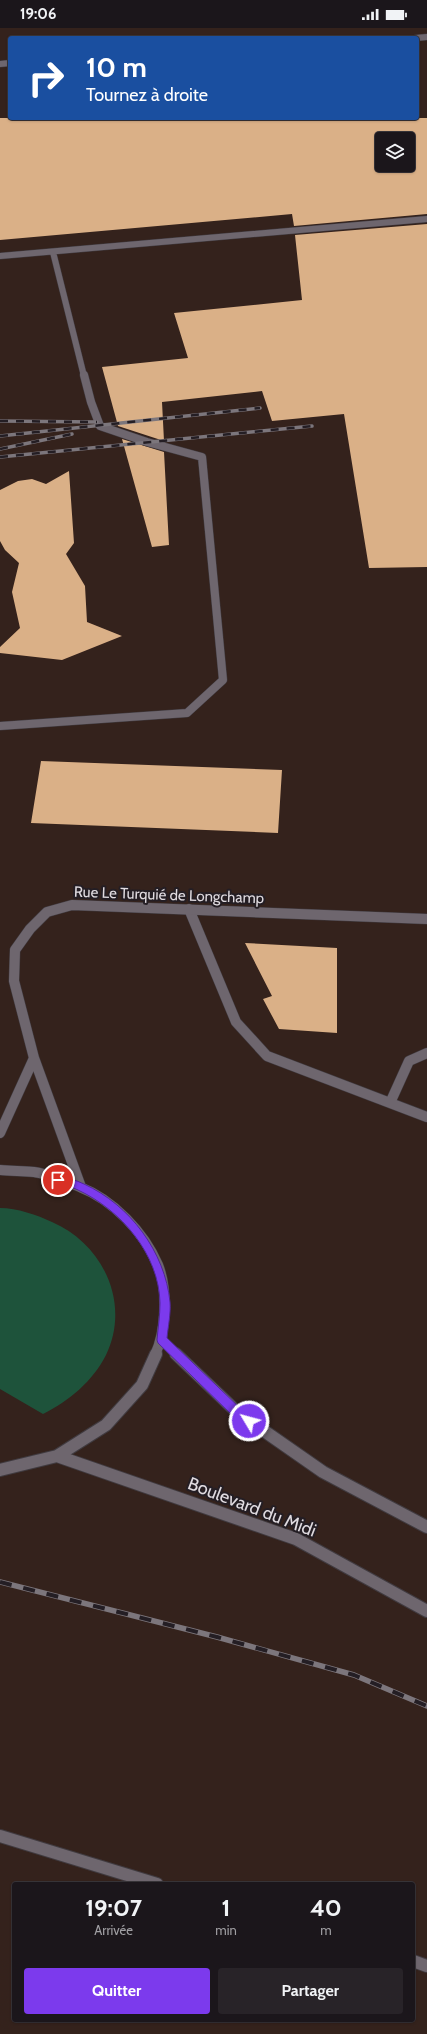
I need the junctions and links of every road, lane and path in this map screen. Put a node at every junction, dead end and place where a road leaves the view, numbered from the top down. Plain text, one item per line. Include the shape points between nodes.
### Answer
1 (427, 219) edge
2 (53, 252) junction
3 (0, 256) edge
4 (0, 726) edge
5 (189, 909) junction
6 (427, 919) edge
7 (427, 1053) edge
8 (34, 1058) junction
9 (390, 1103) junction
10 (427, 1117) edge
11 (0, 1133) edge
12 (0, 1170) edge
13 (81, 1187) junction
14 (162, 1340) junction
15 (57, 1456) junction
16 (0, 1470) edge
17 (427, 1527) edge
18 (427, 1611) edge
19 (0, 1836) edge
20 (150, 1882) edge
21 (415, 1962) edge
22 (427, 1966) edge

1 - 2 main road
2 - 3 main road
2 - 4 main road via 91,402 100,426 202,458 223,680 187,713
5 - 6 main road, Rue Le Turquié de Longchamp
5 - 8 main road, Rue Le Turquié de Longchamp via 72,905 47,912 30,928 15,950 14,981
5 - 9 main road via 236,1022 267,1056
7 - 9 main road via 409,1061
8 - 11 main road
8 - 13 main road, Rue Le Turquié de Longchamp
9 - 10 main road
12 - 13 main road via 35,1172
13 - 14 main road via 114,1207 140,1235 158,1266 165,1302
14 - 15 main road via 142,1385 106,1426
14 - 17 main road via 237,1412 323,1472
15 - 16 main road
15 - 18 main road, Boulevard du Midi via 296,1539
19 - 20 main road
21 - 22 main road

